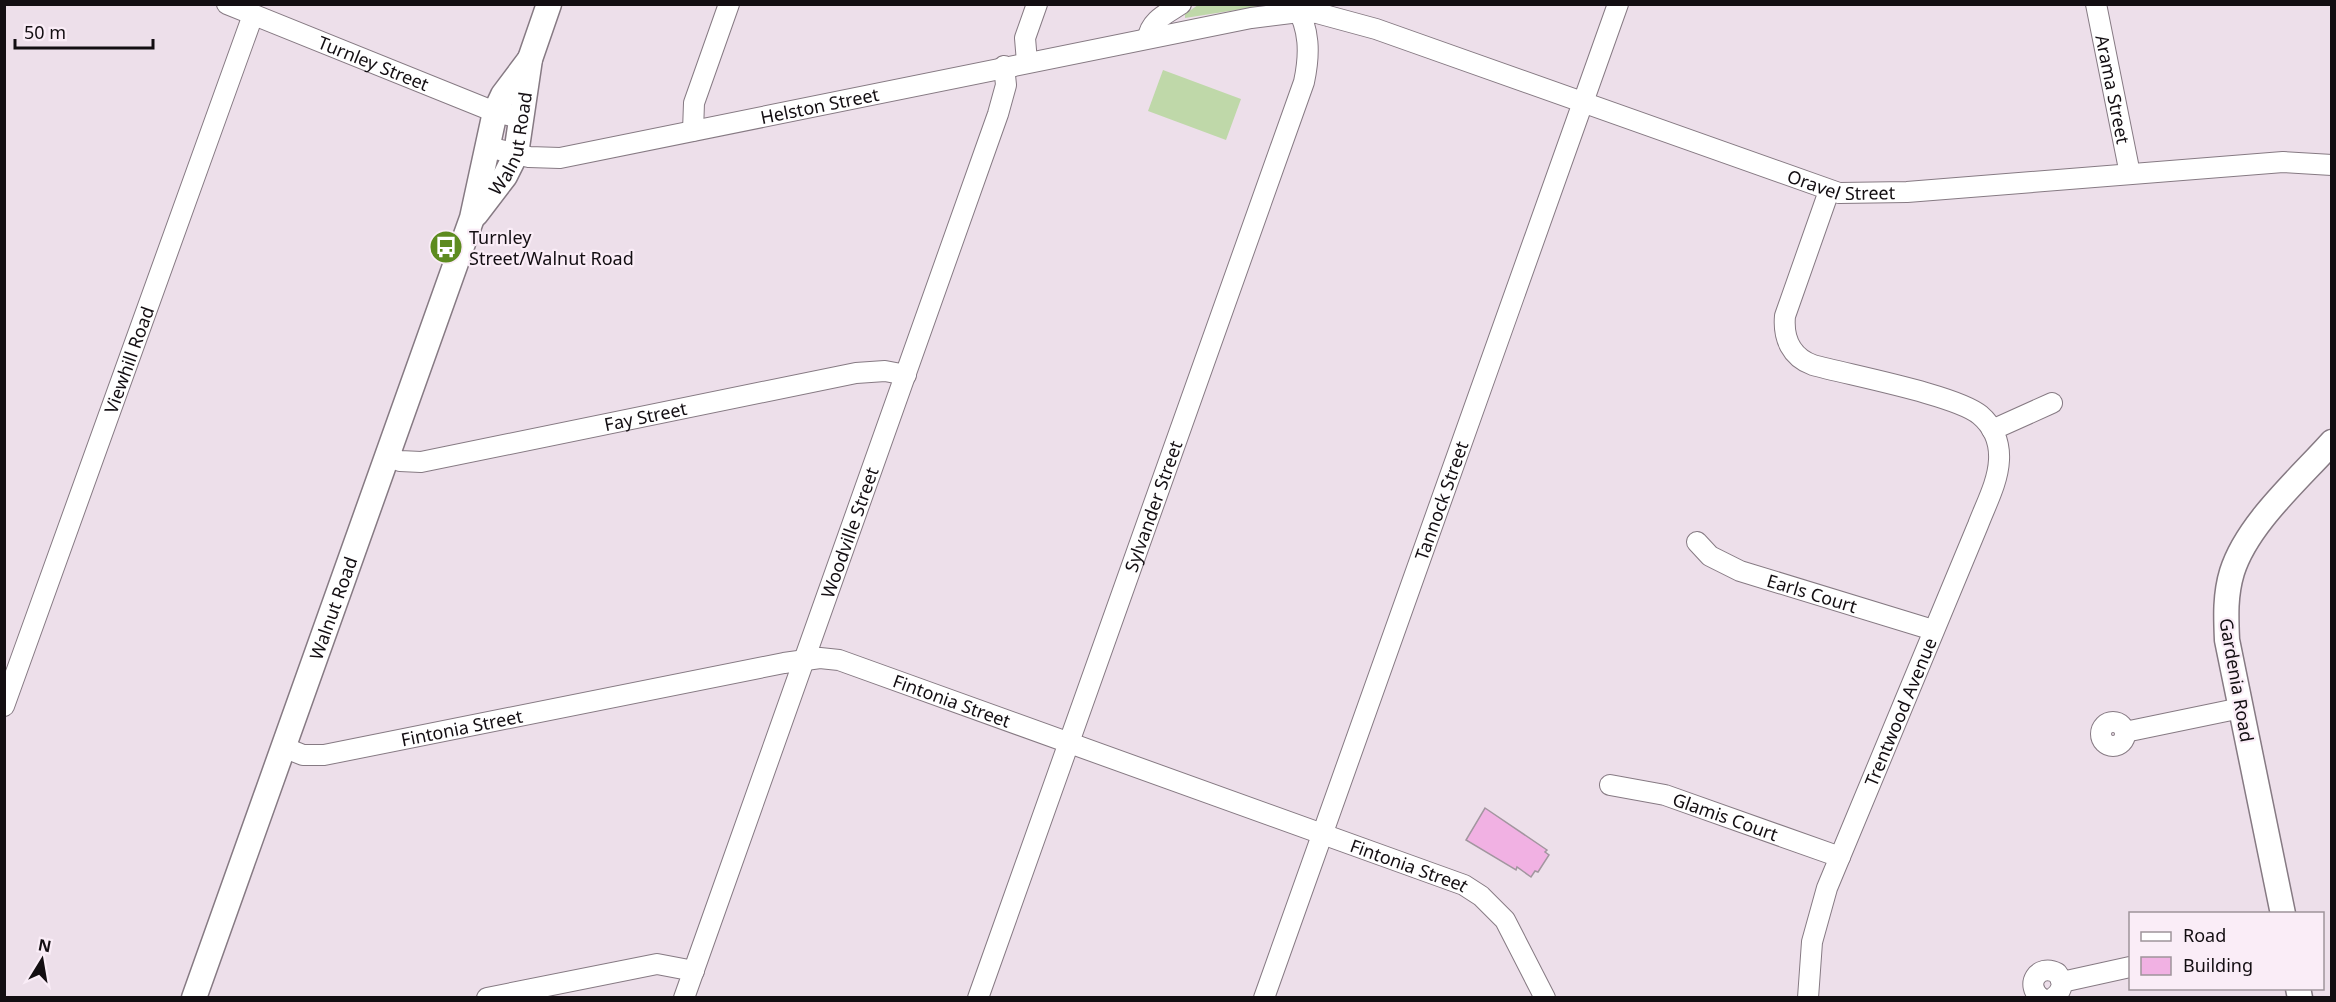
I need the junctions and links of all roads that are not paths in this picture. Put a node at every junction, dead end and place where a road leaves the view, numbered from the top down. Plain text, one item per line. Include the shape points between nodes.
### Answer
1 (228, 4) edge
2 (549, 4) edge
3 (729, 4) edge
4 (1037, 4) edge
5 (1181, 4) edge
6 (1618, 4) edge
7 (2096, 4) edge
8 (1297, 8) edge
9 (254, 15) junction
10 (1376, 29) joint
11 (1148, 38) junction
12 (530, 59) junction
13 (1027, 62) junction
14 (1004, 66) junction
15 (1583, 104) junction
16 (495, 112) junction
17 (521, 118) junction
18 (693, 131) junction
19 (488, 147) junction
20 (516, 154) junction
21 (2331, 165) edge
22 (2130, 174) junction
23 (1829, 190) junction
24 (472, 218) junction
25 (906, 375) junction
26 (2052, 403) dead end
27 (1992, 430) junction
28 (2331, 442) edge
29 (387, 456) junction
30 (1697, 542) dead end
31 (1933, 630) junction
32 (804, 660) junction
33 (4, 706) edge
34 (2241, 708) junction
35 (2126, 732) dead end
36 (1069, 742) junction
37 (283, 747) junction
38 (1610, 785) dead end
39 (1323, 833) junction
40 (1840, 857) junction
41 (2283, 912) edge
42 (2129, 967) edge
43 (694, 971) junction
44 (2057, 990) edge
45 (194, 998) edge
46 (487, 998) edge
47 (684, 998) edge
48 (978, 998) edge
49 (1264, 998) edge
50 (1545, 998) edge
51 (1808, 998) edge
52 (2041, 998) edge

1 - 9 street, Turnley Street
2 - 12 street, Walnut Road
3 - 18 street via 694,103
4 - 13 street via 1025,38
5 - 11 street via 1155,21
6 - 15 street, Tannock Street
7 - 22 street, Arama Street
8 - 10 street, Helston Street
8 - 11 street, Helston Street
8 - 36 street, Sylvander Street via 1308,39 1304,82
9 - 16 street, Turnley Street
9 - 33 street, Viewhill Road
10 - 15 street, Oravel Street
11 - 13 street, Helston Street
12 - 16 street, Walnut Road
12 - 17 street, Walnut Road
13 - 14 street, Helston Street
14 - 18 street, Helston Street
14 - 25 street, Woodville Street via 1006,85 998,114
15 - 23 street, Oravel Street
15 - 39 street, Tannock Street
16 - 17 street, Turnley Street
16 - 19 street, Walnut Road
17 - 20 street, Walnut Road
18 - 20 street, Helston Street via 560,158
19 - 20 street, Helston Street
19 - 24 street, Walnut Road
20 - 24 street, Walnut Road via 505,176
21 - 22 street, Oravel Street via 2283,162
22 - 23 street, Oravel Street via 1866,195
23 - 27 street via 1785,316 1786,336 1795,354 1813,365 1963,405 1980,415
24 - 29 street, Walnut Road
25 - 29 street, Fay Street via 885,371 856,373 422,462
25 - 32 street, Woodville Street
26 - 27 street
27 - 31 street, Trentwood Avenue via 1999,450 1998,472
28 - 34 street, Gardenia Road via 2250,536 2232,572 2225,607
29 - 37 street, Walnut Road
30 - 31 street, Earls Court via 1710,556 1740,571
31 - 40 street, Trentwood Avenue
32 - 36 street, Fintonia Street via 839,660
32 - 37 street, Fintonia Street via 324,755 312,756
32 - 43 street, Woodville Street
34 - 35 street
34 - 41 street, Gardenia Road
36 - 39 street, Fintonia Street
36 - 48 street, Sylvander Street
37 - 45 street, Walnut Road
38 - 40 street, Glamis Court via 1665,795
39 - 49 street, Tannock Street
39 - 50 street, Fintonia Street via 1450,878 1481,896 1514,933
40 - 51 street, Trentwood Avenue via 1816,924
42 - 44 street
43 - 46 street via 657,964
43 - 47 street, Woodville Street
44 - 52 street via 2052,970 2038,973 2033,986

